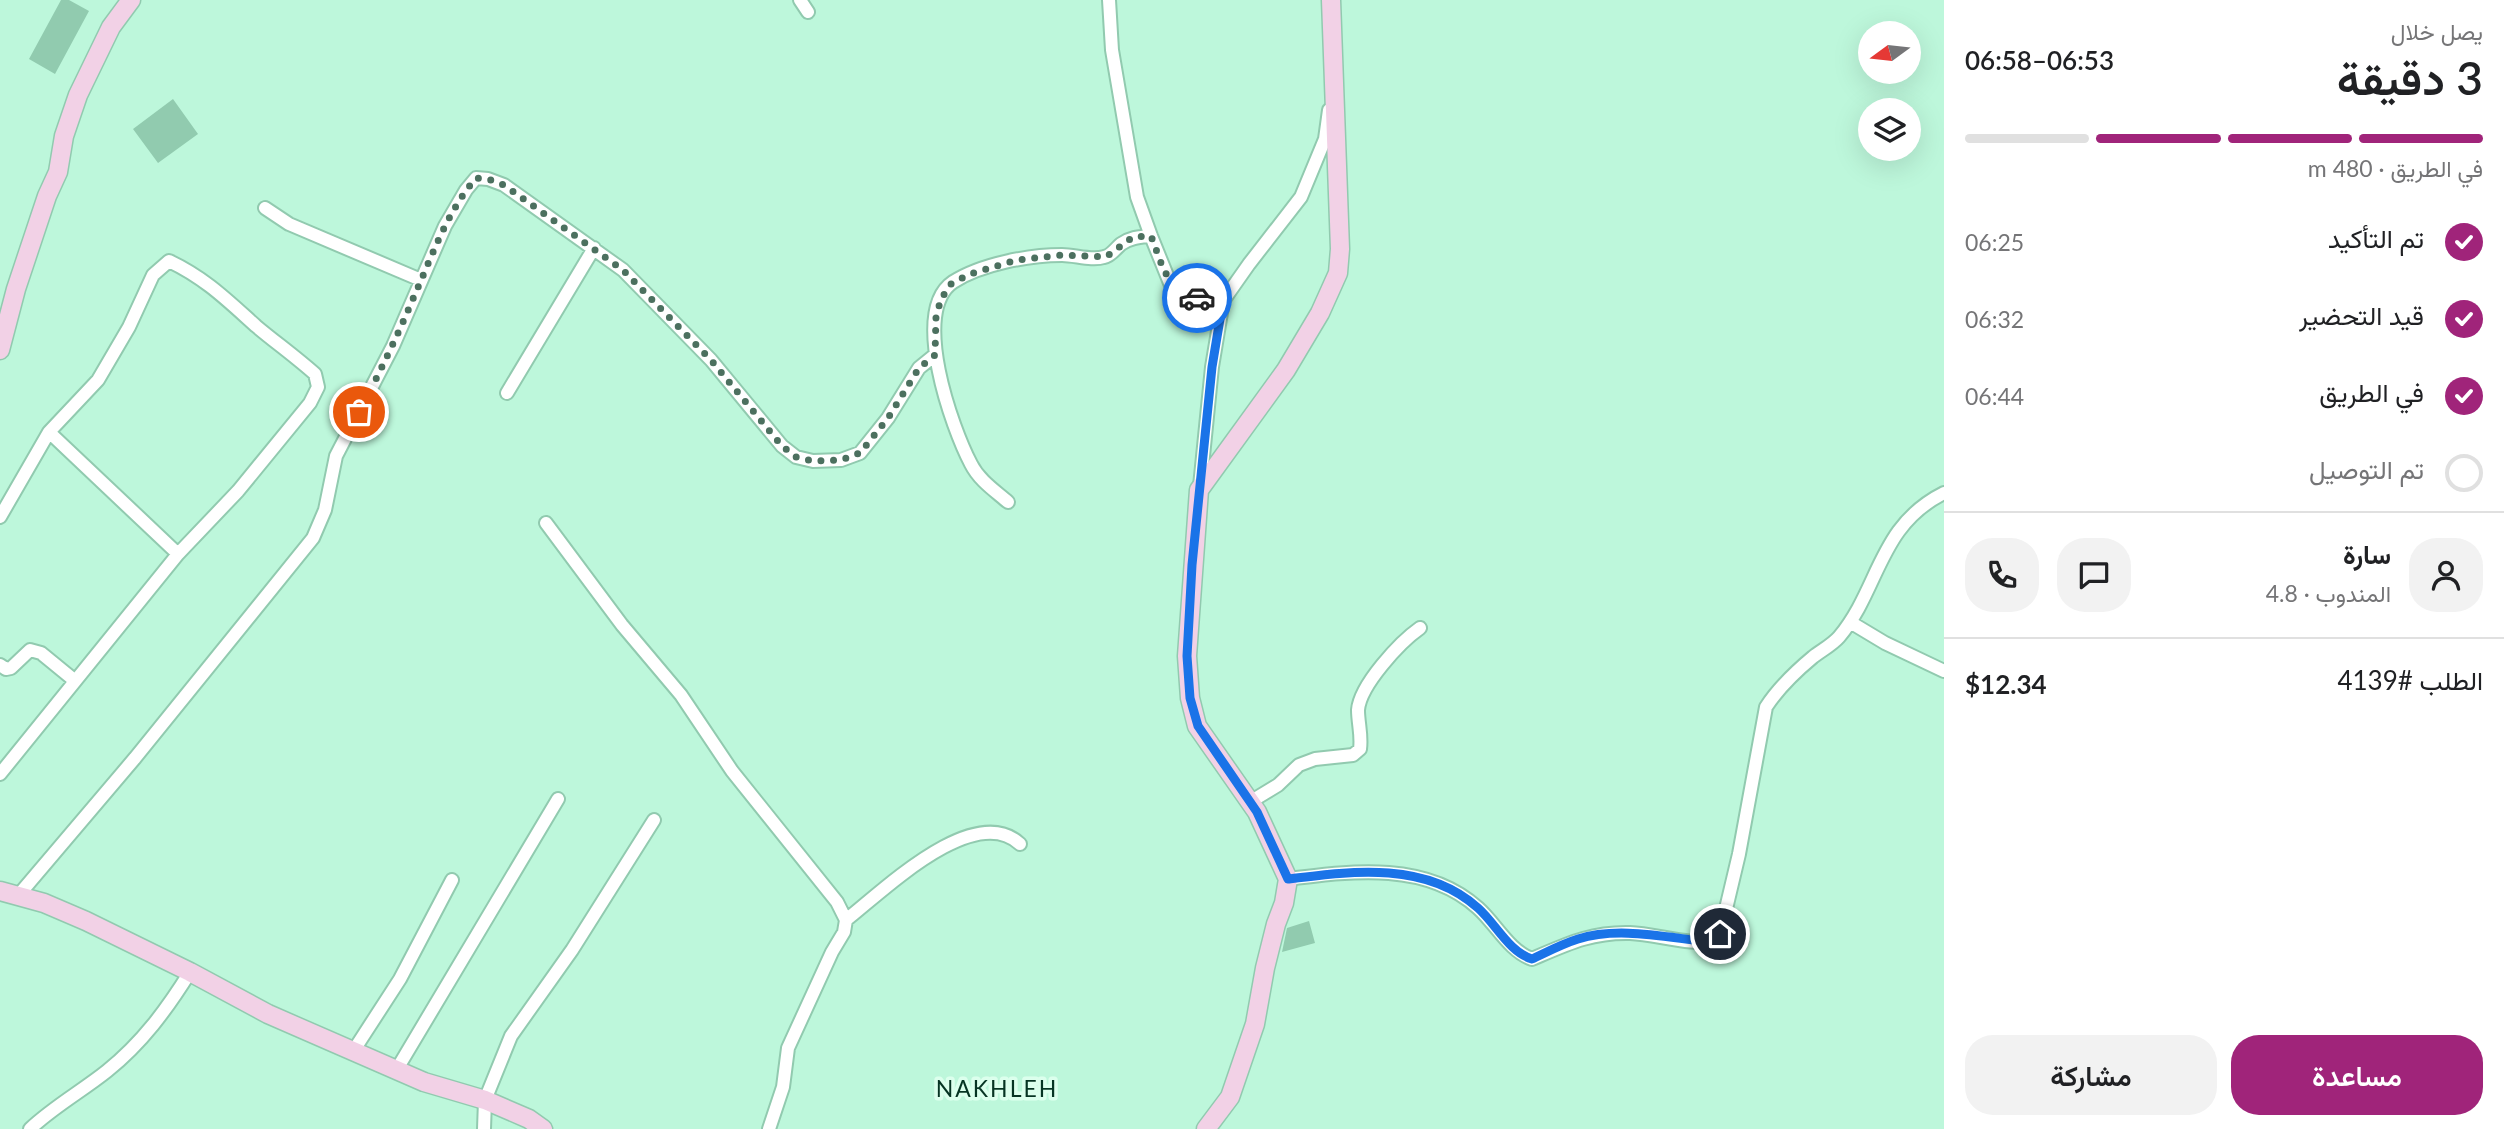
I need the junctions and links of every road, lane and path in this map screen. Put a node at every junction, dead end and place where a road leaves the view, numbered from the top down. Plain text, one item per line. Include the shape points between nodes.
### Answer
1 (131, 0) edge
2 (800, 0) edge
3 (1109, 0) edge
4 (1331, 0) edge
5 (808, 12) dead end
6 (1333, 84) junction
7 (265, 208) dead end
8 (1151, 236) junction
9 (594, 248) junction
10 (421, 280) junction
11 (1223, 301) junction
12 (0, 351) edge
13 (935, 355) junction
14 (507, 393) dead end
15 (48, 432) junction
16 (1199, 490) junction
17 (1944, 493) edge
18 (1008, 502) dead end
19 (0, 517) edge
20 (546, 523) dead end
21 (178, 554) junction
22 (1850, 622) junction
23 (1420, 628) dead end
24 (0, 665) edge
25 (1944, 671) edge
26 (74, 680) junction
27 (0, 774) edge
28 (558, 799) dead end
29 (1250, 802) junction
30 (654, 820) dead end
31 (1020, 844) dead end
32 (1288, 879) junction
33 (452, 880) dead end
34 (8, 894) edge
35 (846, 920) junction
36 (190, 972) junction
37 (354, 1050) junction
38 (397, 1069) junction
39 (485, 1100) junction
40 (30, 1129) edge
41 (484, 1129) edge
42 (543, 1129) edge
43 (769, 1129) edge
44 (1206, 1129) edge

1 - 12 street via 111,27 78,95
2 - 5 street
3 - 8 street via 1112,50 1137,197
4 - 6 street
6 - 11 street via 1325,139 1301,197
6 - 16 street via 1338,273 1286,370
7 - 10 street via 289,224
8 - 11 street via 1170,283 1183,294
8 - 13 street via 1133,237 1106,257 1017,260 951,284 936,317
9 - 10 street via 504,185 476,178 461,196
9 - 13 street via 623,270 711,360 796,457 841,460 860,453 919,368
9 - 14 street
10 - 34 street via 336,456 325,510 313,538 135,758
11 - 16 street
13 - 18 street via 939,379 971,465
15 - 19 street
15 - 21 street
15 - 21 street via 98,380 153,275 169,261 218,290 316,374 318,387 310,403 238,491
16 - 29 street via 1187,656 1190,698 1198,726
17 - 22 street via 1912,515 1890,541
20 - 35 street via 681,695 732,771 837,902
21 - 26 street
22 - 25 street
22 - 32 street via 1836,640 1778,688 1766,707 1739,854 1716,941 1630,933 1596,935 1532,959 1523,956 1475,905 1437,883 1412,875 1354,871
23 - 29 street via 1403,640 1365,688 1358,710 1360,749 1353,755 1299,765
24 - 26 street via 11,668 30,650 41,653
26 - 27 street
28 - 38 street
29 - 32 street
30 - 39 street via 572,950 510,1036
31 - 35 street via 1012,836 995,832 963,836 930,855
32 - 44 street via 1255,1024 1230,1097
33 - 37 street via 400,979
34 - 36 street via 86,921
35 - 43 street via 788,1048 783,1087
36 - 37 street via 268,1014
36 - 40 street via 131,1050
37 - 38 street
38 - 39 street
39 - 41 street
39 - 42 street

